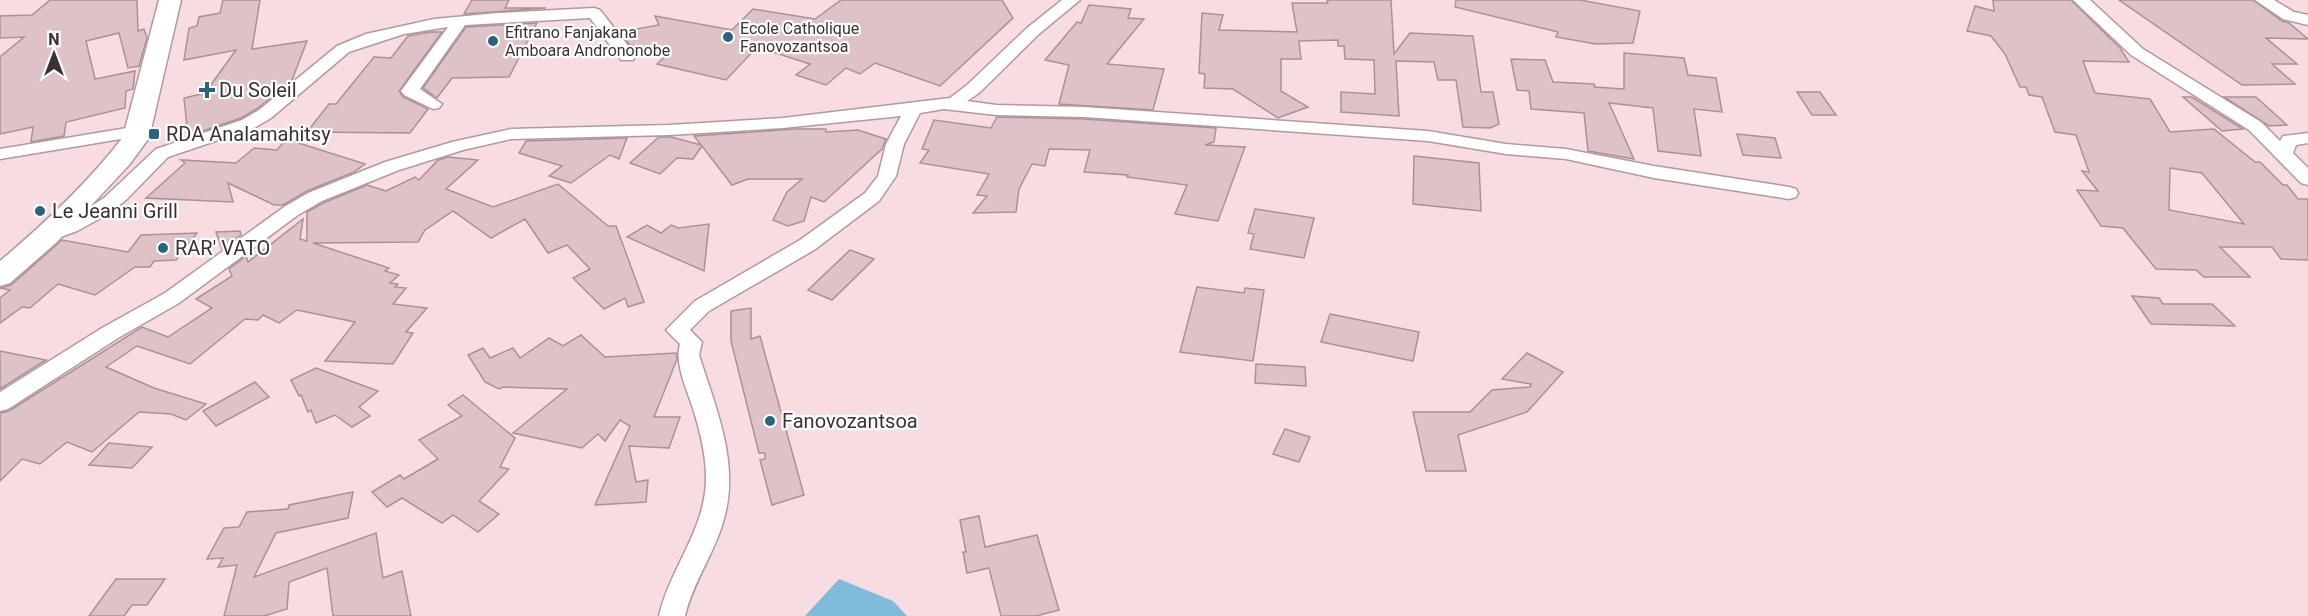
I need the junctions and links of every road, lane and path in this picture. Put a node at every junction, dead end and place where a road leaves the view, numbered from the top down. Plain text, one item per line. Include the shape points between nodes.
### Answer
1 (170, 0) edge
2 (1072, 0) edge
3 (2081, 0) edge
4 (2263, 0) edge
5 (596, 7) edge
6 (2308, 20) edge
7 (460, 21) junction
8 (627, 56) dead end
9 (433, 104) dead end
10 (945, 104) junction
11 (913, 110) junction
12 (139, 131) junction
13 (2308, 138) edge
14 (0, 154) edge
15 (2283, 154) junction
16 (2308, 179) edge
17 (1789, 193) dead end
18 (47, 236) junction
19 (0, 276) edge
20 (0, 404) edge
21 (672, 616) edge

1 - 12 main road
2 - 10 street via 1033,31 973,89
3 - 15 street via 2137,52 2255,126
4 - 6 street via 2289,16
5 - 7 street
5 - 8 street
7 - 9 street via 410,91
7 - 18 street via 385,35 343,50 265,114 231,132 162,153 101,212
10 - 11 street
10 - 17 street via 1428,136 1566,154
11 - 20 street via 669,130 511,134 421,156 341,186 291,211 172,298
11 - 21 street via 895,144 887,176 872,197 807,245 702,306 678,330 691,342 688,355 717,448 718,478 711,522 687,571
12 - 14 street
12 - 18 main road via 120,159
13 - 15 street via 2289,140
15 - 16 street
18 - 19 main road

